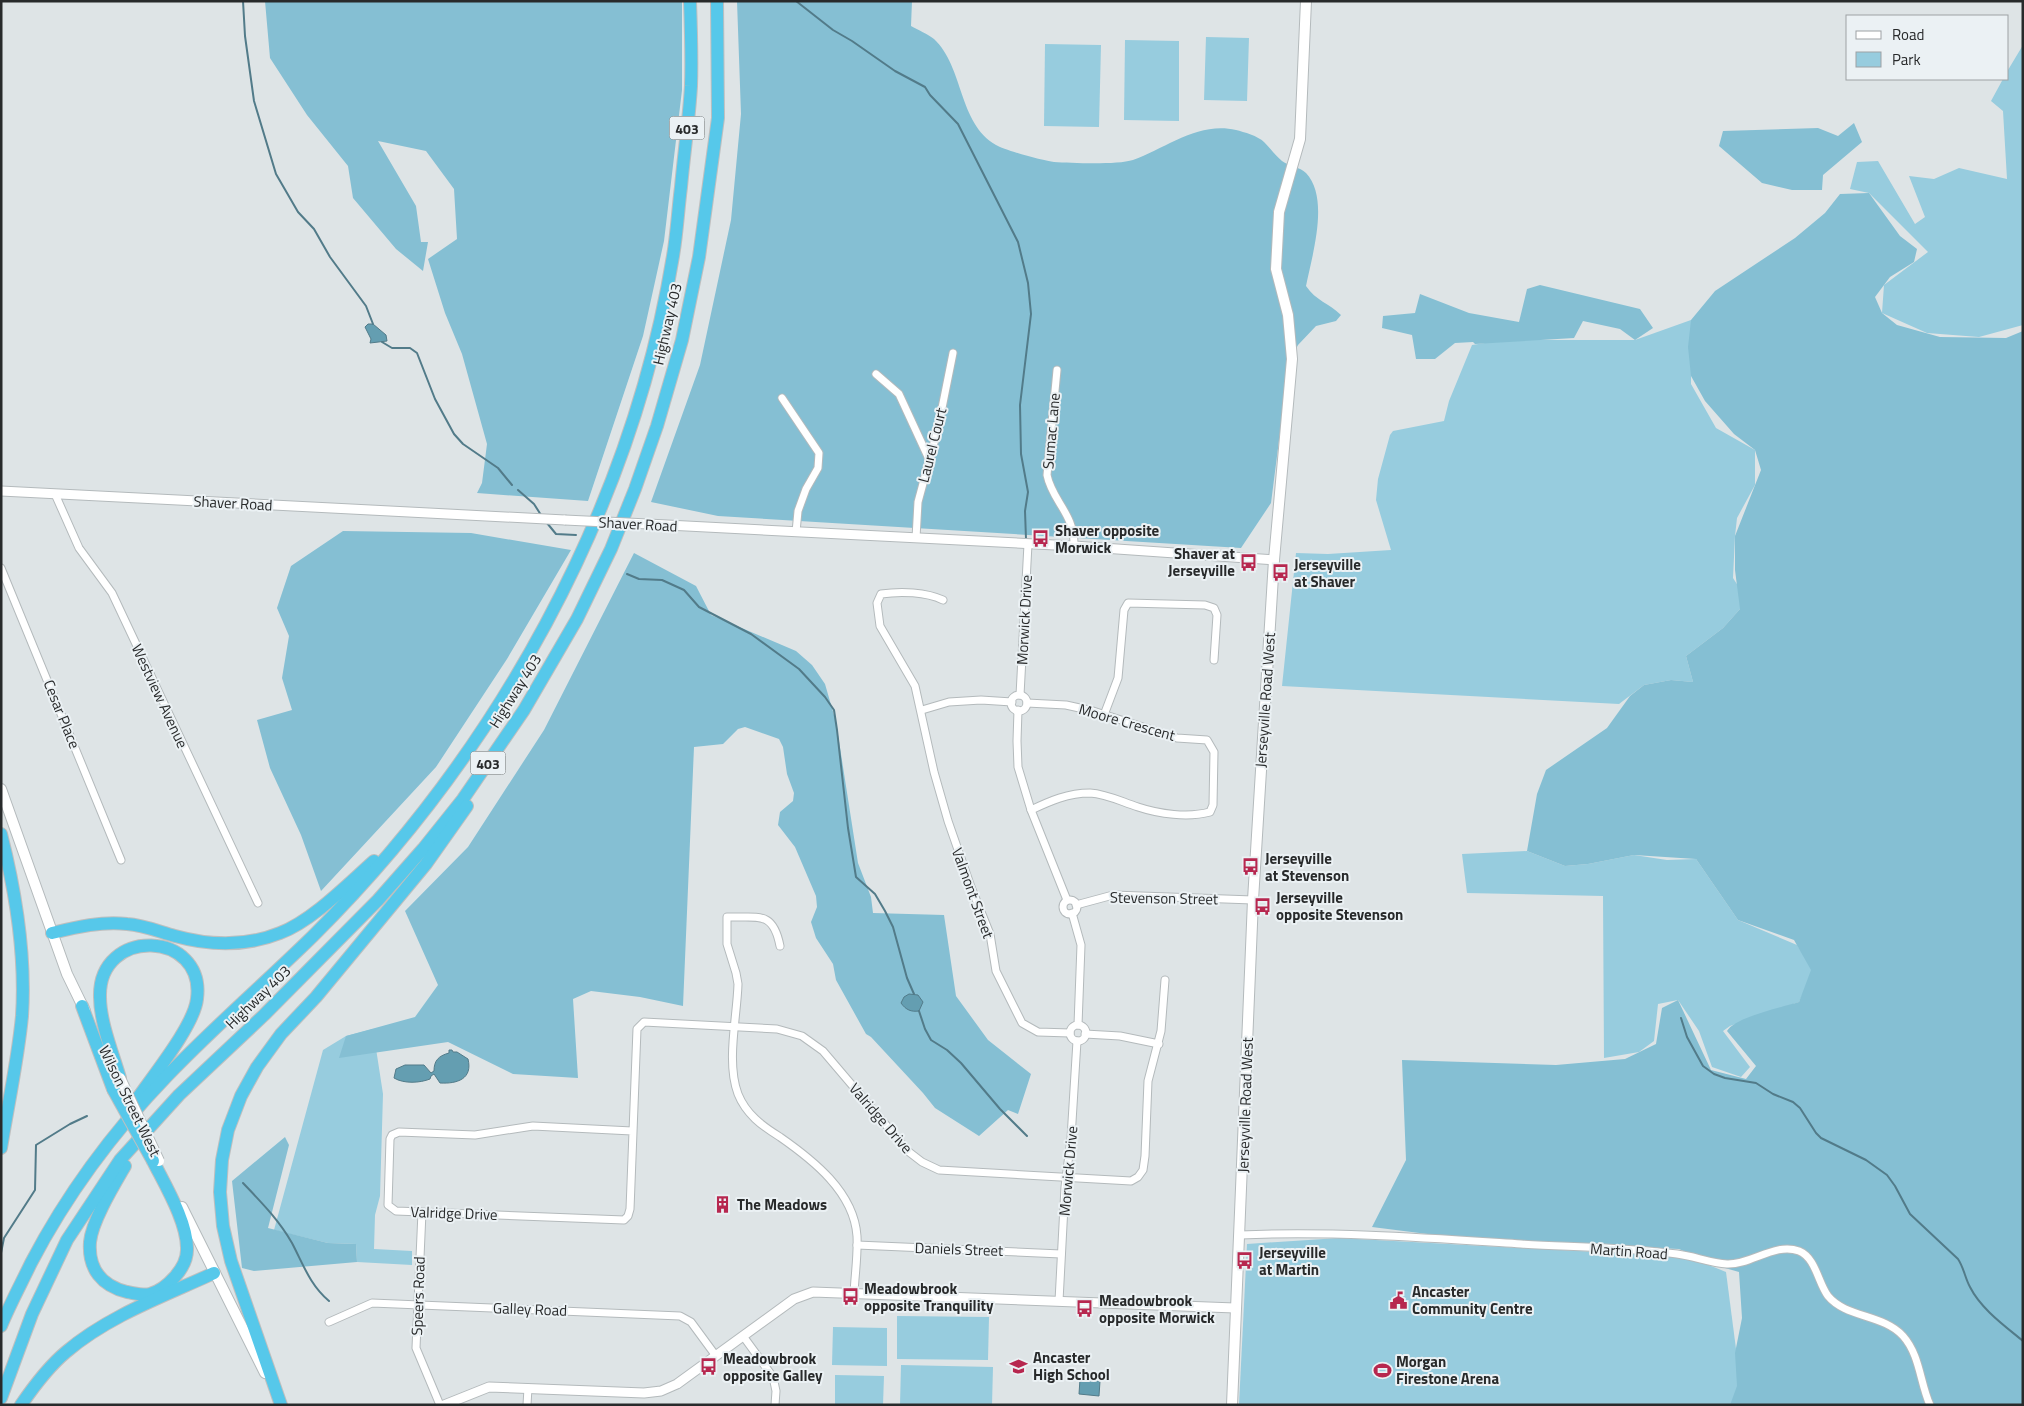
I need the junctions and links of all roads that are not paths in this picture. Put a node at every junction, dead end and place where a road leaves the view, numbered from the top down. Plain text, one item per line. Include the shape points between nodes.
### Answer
1 (690, 1) edge
2 (717, 1) edge
3 (1306, 1) edge
4 (953, 353) dead end
5 (1057, 370) dead end
6 (876, 374) dead end
7 (782, 398) dead end
8 (929, 459) junction
9 (1, 491) edge
10 (55, 494) junction
11 (796, 532) junction
12 (916, 538) junction
13 (1028, 544) junction
14 (1074, 546) junction
15 (1274, 560) junction
16 (1, 568) edge
17 (943, 600) dead end
18 (1214, 660) dead end
19 (1020, 695) junction
20 (1012, 702) junction
21 (1027, 703) junction
22 (496, 710) junction
23 (524, 710) junction
24 (922, 710) junction
25 (1018, 710) junction
26 (1104, 715) junction
27 (1, 788) edge
28 (1031, 810) junction
29 (1, 834) edge
30 (121, 860) dead end
31 (1067, 900) junction
32 (1253, 900) junction
33 (258, 903) dead end
34 (1076, 905) junction
35 (1072, 913) junction
36 (52, 933) junction
37 (780, 946) dead end
38 (1165, 980) dead end
39 (82, 1006) joint
40 (264, 1015) junction
41 (1078, 1025) junction
42 (735, 1026) junction
43 (1070, 1033) junction
44 (1085, 1034) junction
45 (1077, 1041) junction
46 (1159, 1044) junction
47 (117, 1084) junction
48 (632, 1131) junction
49 (1, 1148) edge
50 (102, 1149) junction
51 (156, 1161) junction
52 (1066, 1177) junction
53 (422, 1212) junction
54 (1240, 1235) junction
55 (857, 1245) junction
56 (1061, 1254) junction
57 (214, 1273) junction
58 (854, 1293) junction
59 (1059, 1301) junction
60 (417, 1305) junction
61 (1235, 1308) junction
62 (329, 1322) dead end
63 (1, 1326) edge
64 (743, 1336) junction
65 (716, 1356) junction
66 (528, 1388) junction
67 (1, 1398) edge
68 (22, 1405) edge
69 (281, 1405) edge
70 (442, 1405) edge
71 (527, 1405) edge
72 (775, 1405) edge
73 (1232, 1405) edge
74 (1930, 1405) edge

1 - 22 highway, Highway 403 / 403 via 691,85 674,253 639,402 586,544 552,612
2 - 23 highway, Highway 403 / 403 via 718,118 699,257 682,340 657,426 611,549
3 - 15 main road, Jerseyville Road West via 1300,139 1280,212 1276,269 1288,315 1292,359
4 - 8 street, Laurel Court
5 - 14 street, Sumac Lane via 1047,475 1050,487 1069,518
6 - 8 street via 899,394
7 - 11 street via 819,453 818,468 802,499
8 - 12 street, Laurel Court via 918,502
9 - 10 street, Shaver Road
10 - 11 street, Shaver Road, bridge
10 - 33 street, Westview Avenue via 80,548 112,593
11 - 12 street, Shaver Road
12 - 13 street, Shaver Road
13 - 14 street, Shaver Road
13 - 19 street, Morwick Drive
14 - 15 street, Shaver Road
15 - 32 main road, Jerseyville Road West
16 - 30 street, Cesar Place
17 - 24 street, Valmont Street via 933,595 892,592 881,594 877,603 880,626 916,686
18 - 26 street via 1217,615 1214,608 1128,603 1124,610 1118,678
19 - 20 street
19 - 21 street via 1026,698
20 - 24 street via 949,702
20 - 25 street
21 - 25 street via 1024,709
21 - 26 street, Moore Crescent via 1066,705
22 - 36 highway via 377,858 336,895 281,933 220,945 129,924 104,922
22 - 50 highway, Highway 403 / 403 via 448,781 386,858 313,936 166,1076
23 - 40 highway, Highway 403 / 403 via 463,799 423,849 378,900
23 - 69 highway via 486,780 426,864 316,997 281,1034 257,1067 228,1130 220,1192 223,1226 231,1261
24 - 43 street, Valmont Street via 934,772 971,887 990,934 996,971 1022,1023 1038,1032
25 - 28 street via 1018,767
26 - 28 street, Moore Crescent via 1177,738 1207,740 1214,752 1213,805 1210,812 1201,815 1161,813 1089,793 1061,796
27 - 36 main road
28 - 31 street
29 - 49 highway via 17,908 23,964 22,1016
31 - 34 street
31 - 35 street via 1063,909
32 - 34 street, Stevenson Street via 1113,895
32 - 54 main road, Jerseyville Road West
34 - 35 street
35 - 41 street via 1081,945
36 - 39 main road
37 - 42 street via 775,926 768,920 727,917 728,944 738,984
38 - 46 street, Valridge Drive
39 - 47 highway
40 - 51 highway via 128,1163 98,1217 90,1240 90,1257 98,1275 108,1285 135,1294 149,1294 173,1279 184,1264 187,1250 179,1218
40 - 67 highway, Highway 403 / 403 via 179,1095 120,1160 66,1240 32,1314
41 - 43 street
41 - 44 street
42 - 48 street, Valridge Drive via 640,1024 637,1030
42 - 52 street, Valridge Drive via 786,1030 815,1044 905,1148 929,1166 952,1172
42 - 55 street via 734,1077 743,1104 759,1123 810,1158 842,1195 853,1213
43 - 45 street
44 - 45 street
44 - 46 street via 1120,1036
45 - 52 street, Morwick Drive
46 - 52 street, Valridge Drive via 1148,1081 1143,1170 1131,1181
47 - 50 highway via 100,997 106,970 115,958 134,946 163,946 191,965 197,998 193,1014
47 - 51 highway, bridge
48 - 53 street, Valridge Drive via 630,1210 624,1220
48 - 53 street, Valridge Drive via 533,1126 475,1135 395,1133 390,1139 388,1205 396,1211
50 - 63 highway, Highway 403 / 403 via 52,1223
51 - 57 main road, Wilson Street West
52 - 56 street, Morwick Drive
53 - 60 street, Speers Road
54 - 61 main road, Jerseyville Road West
54 - 74 street, Martin Road via 1294,1233 1472,1241 1679,1254 1730,1264 1752,1260 1776,1250 1798,1251 1812,1265 1823,1288 1834,1301 1891,1326 1903,1336 1915,1356
55 - 56 street, Daniels Street
55 - 58 street
56 - 59 street, Morwick Drive
57 - 68 highway via 101,1326 66,1353 38,1381
57 - 69 main road, Wilson Street West
58 - 59 street
58 - 64 street via 804,1294
59 - 61 street
60 - 62 street, Galley Road via 366,1304
60 - 65 street, Galley Road via 680,1316 691,1322
60 - 70 street, Speers Road via 417,1352
61 - 73 main road, Jerseyville Road West
64 - 65 street
64 - 72 street via 776,1383
65 - 66 street via 677,1384 656,1392
66 - 70 street via 483,1388
66 - 71 street

